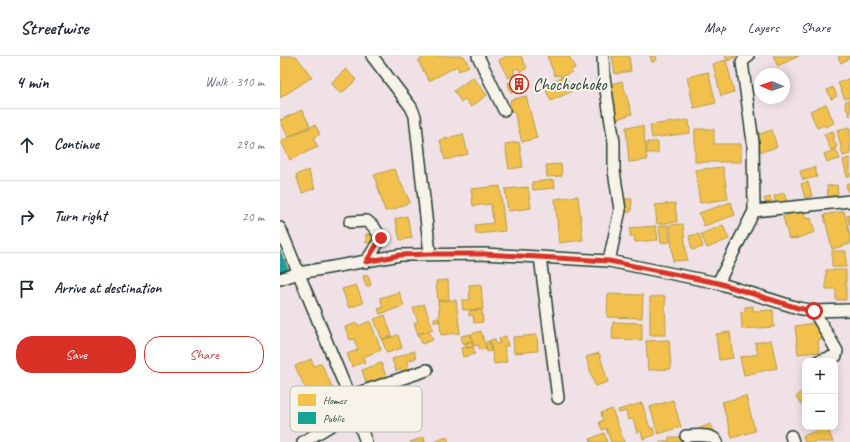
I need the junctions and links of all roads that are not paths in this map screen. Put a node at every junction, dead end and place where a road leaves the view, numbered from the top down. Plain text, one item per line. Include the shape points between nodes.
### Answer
1 (372, 56) edge
2 (478, 56) edge
3 (603, 56) edge
4 (748, 56) edge
5 (504, 110) dead end
6 (850, 201) edge
7 (754, 211) junction
8 (350, 222) dead end
9 (280, 228) edge
10 (430, 254) junction
11 (540, 257) junction
12 (609, 261) junction
13 (366, 262) junction
14 (299, 273) junction
15 (280, 279) edge
16 (718, 283) junction
17 (850, 310) edge
18 (814, 311) junction
19 (829, 358) edge
20 (426, 370) dead end
21 (345, 386) edge
22 (379, 386) edge
23 (558, 398) dead end
24 (320, 432) edge
25 (362, 432) edge
26 (686, 436) dead end
27 (303, 442) edge
28 (366, 442) edge
29 (717, 442) edge

1 - 10 street via 415,116
2 - 5 street
3 - 12 street via 620,210
4 - 7 street via 742,62 753,142
6 - 7 street
7 - 16 street
8 - 13 street via 367,221 381,238
9 - 14 street
10 - 11 street
10 - 13 street via 400,255
11 - 12 street
11 - 23 street
12 - 16 street
13 - 14 street
14 - 15 street
14 - 21 street
16 - 18 street
17 - 18 street
18 - 19 street via 837,351 836,356
20 - 22 street
24 - 27 street
25 - 28 street
26 - 29 street via 712,437

